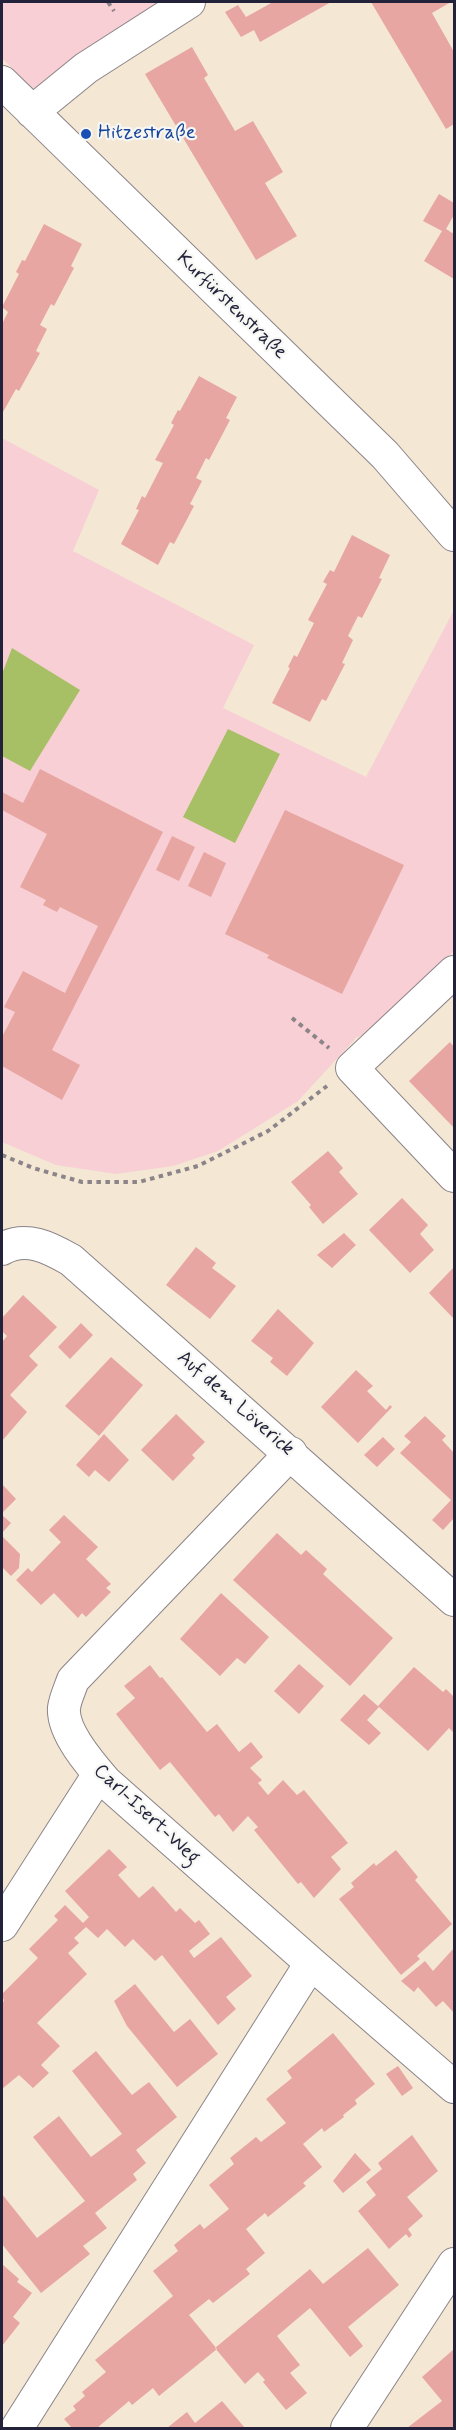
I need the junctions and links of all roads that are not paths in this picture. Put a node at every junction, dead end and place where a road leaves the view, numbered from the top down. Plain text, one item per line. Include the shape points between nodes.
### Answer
1 (189, 2) edge
2 (2, 82) edge
3 (32, 112) junction
4 (454, 535) edge
5 (454, 972) edge
6 (454, 1176) edge
7 (2, 1249) edge
8 (291, 1453) junction
9 (454, 1600) edge
10 (99, 1774) junction
11 (2, 1925) edge
12 (310, 1964) junction
13 (454, 2087) edge
14 (454, 2264) edge
15 (17, 2428) edge
16 (347, 2428) edge

1 - 3 street via 86,69
2 - 3 street, Kurfürstenstraße
3 - 4 street, Kurfürstenstraße via 386,455
5 - 6 street via 352,1068
7 - 8 street, Auf dem Löverick via 29,1243 47,1246 71,1260
8 - 9 street, Auf dem Löverick
8 - 10 street, Carl-Isert-Weg via 73,1680 64,1708 69,1730
10 - 11 street
10 - 12 street, Carl-Isert-Weg
12 - 13 street, Carl-Isert-Weg
12 - 15 street
14 - 16 street

